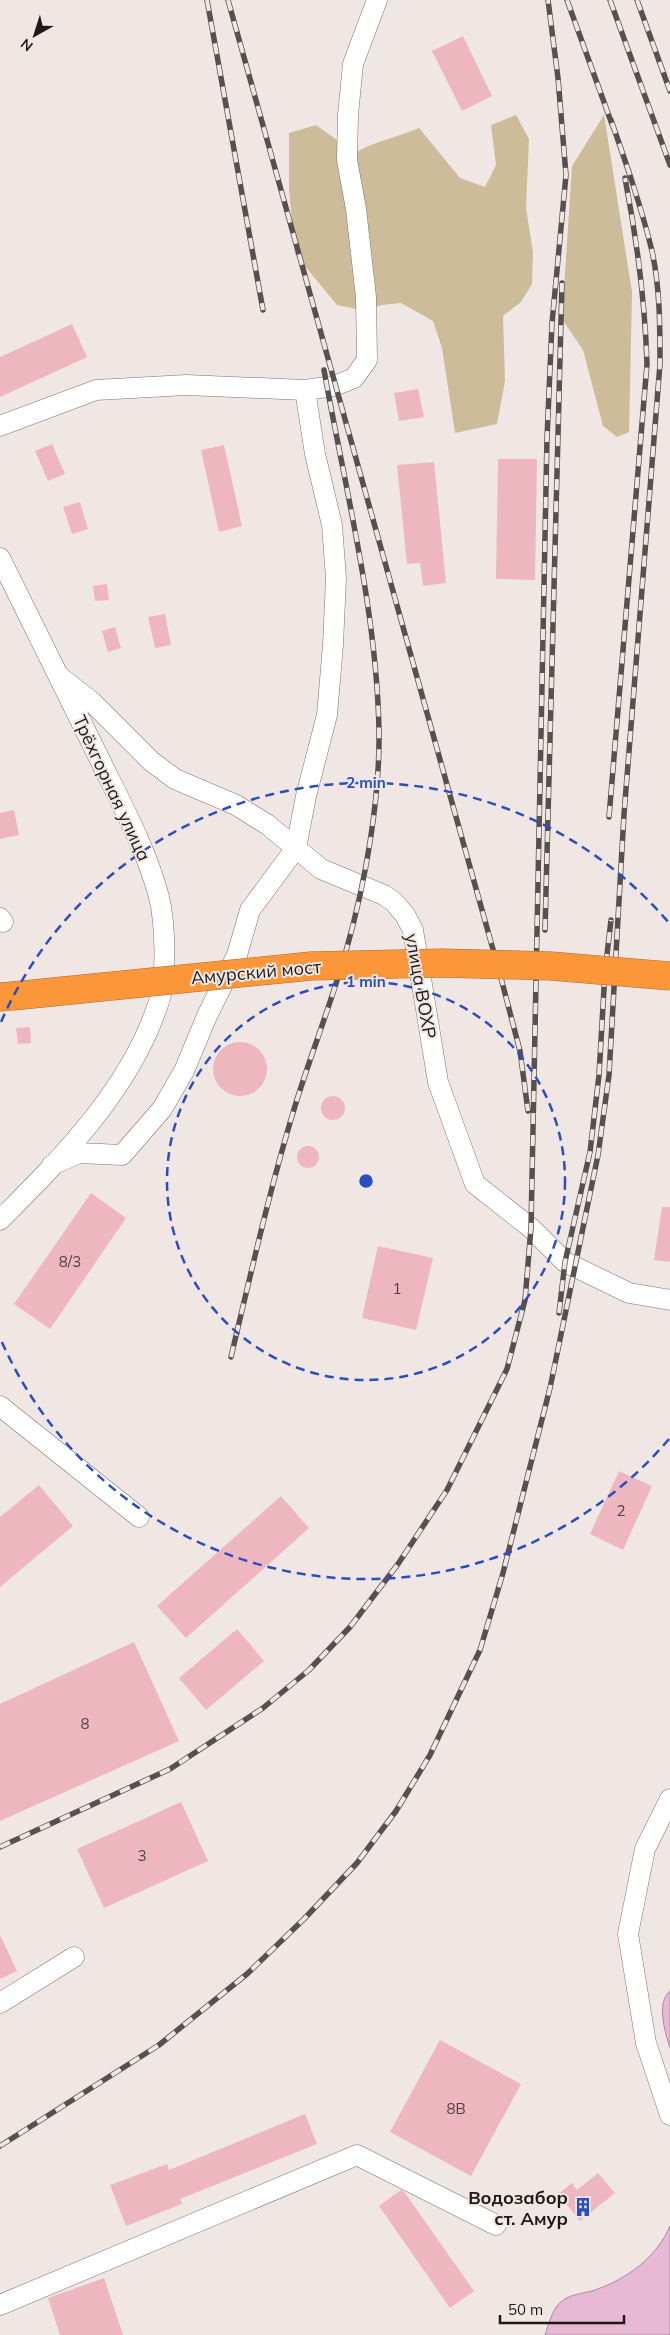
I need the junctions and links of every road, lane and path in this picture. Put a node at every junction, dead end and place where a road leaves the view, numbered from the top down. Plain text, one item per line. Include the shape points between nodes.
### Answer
1 (377, 0) edge
2 (305, 390) junction
3 (0, 426) edge
4 (0, 558) edge
5 (60, 677) junction
6 (296, 848) junction
7 (670, 976) edge
8 (12, 996) edge
9 (52, 1165) junction
10 (3, 1217) edge
11 (0, 1234) edge
12 (670, 1300) edge
13 (0, 1406) edge
14 (139, 1517) dead end
15 (670, 1799) edge
16 (74, 1958) dead end
17 (0, 2002) edge
18 (670, 2115) edge
19 (496, 2225) dead end
20 (0, 2305) edge

1 - 2 street via 354,64 348,115 347,160 366,296 367,360 354,378 334,386
2 - 3 street via 186,385 96,390
2 - 6 street via 315,454 332,525 336,578 327,715
4 - 5 street, Трёхгорная улица
5 - 6 street, улица ВОХР via 92,702 151,761 175,779 236,805
5 - 9 street, Трёхгорная улица via 137,836 159,898 164,952 161,996 146,1036 121,1083
6 - 9 street via 250,910 237,955 184,1071 162,1109 122,1155 79,1153
6 - 12 street, улица ВОХР via 321,869 394,902 413,930 438,1082 475,1184 531,1228 565,1262 629,1293
7 - 8 highway, Амурский мост, bridge via 442,963 311,966
9 - 10 street, Трёхгорная улица
10 - 11 street
13 - 14 street
15 - 18 street via 644,1850 628,1934 646,2043
16 - 17 street
19 - 20 street via 357,2155

